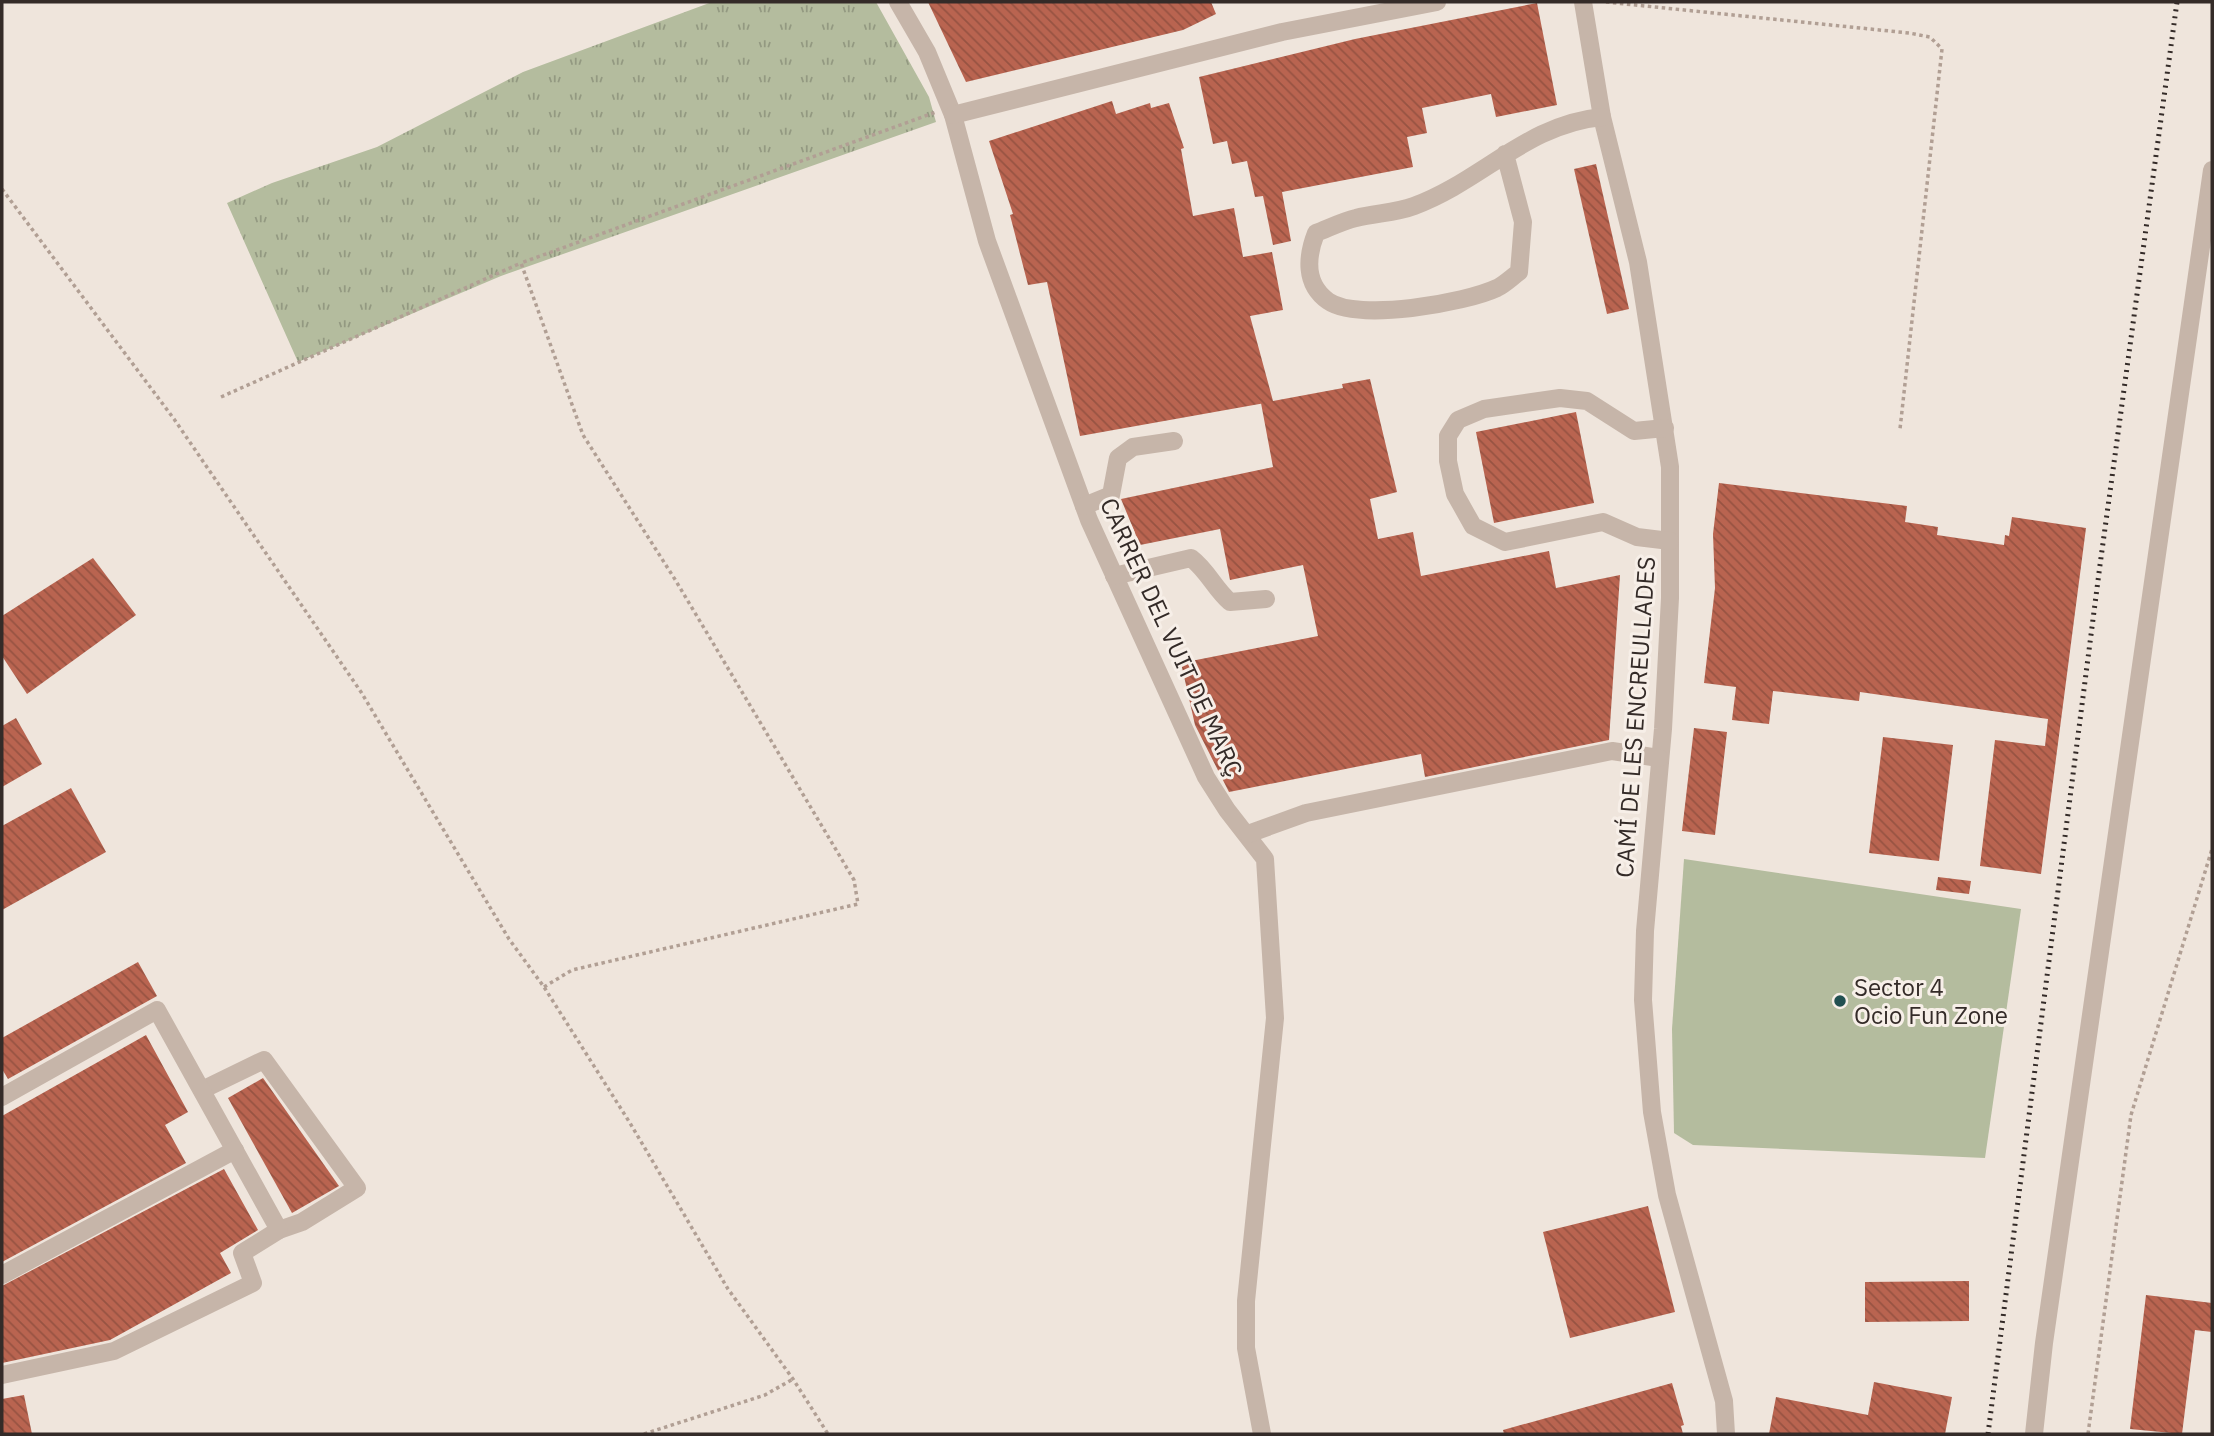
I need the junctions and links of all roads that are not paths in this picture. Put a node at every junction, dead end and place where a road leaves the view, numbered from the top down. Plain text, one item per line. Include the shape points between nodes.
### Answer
1 (898, 2) edge
2 (1437, 2) edge
3 (1583, 2) edge
4 (1374, 8) edge
5 (951, 111) junction
6 (1602, 117) junction
7 (1505, 153) junction
8 (2212, 170) edge
9 (1665, 428) junction
10 (1174, 441) dead end
11 (1084, 506) junction
12 (1670, 541) junction
13 (1114, 576) junction
14 (1266, 598) dead end
15 (1659, 758) junction
16 (1248, 834) junction
17 (202, 1090) junction
18 (2, 1097) edge
19 (235, 1150) junction
20 (279, 1230) junction
21 (2, 1275) edge
22 (2, 1375) edge
23 (1262, 1434) edge
24 (1726, 1434) edge
25 (2034, 1434) edge

1 - 5 street, CARRER DEL VUIT DE MARÇ via 927,52
2 - 4 street
3 - 6 street, CAMÍ DE LES ENCREULLADES
4 - 5 street
5 - 11 street, CARRER DEL VUIT DE MARÇ via 987,241
6 - 7 street via 1573,120
6 - 9 street, CAMÍ DE LES ENCREULLADES via 1637,262
7 - 7 street via 1524,222 1519,272 1499,287 1461,301 1360,310 1328,301 1312,280 1307,255 1316,233 1354,218 1414,206
8 - 25 street
9 - 12 street, CAMÍ DE LES ENCREULLADES
9 - 12 street via 1633,431 1587,401 1560,398 1484,409 1458,420 1448,436 1448,461 1455,494 1473,526 1505,542 1603,522 1637,537
10 - 11 street via 1133,447 1118,458 1111,495
11 - 13 street, CARRER DEL VUIT DE MARÇ
12 - 15 street, CAMÍ DE LES ENCREULLADES
13 - 14 street via 1191,558 1208,570 1218,592 1230,602
13 - 16 street, CARRER DEL VUIT DE MARÇ via 1206,777
15 - 16 street via 1612,751 1307,813
15 - 24 street, CAMÍ DE LES ENCREULLADES via 1643,1000 1652,1112 1667,1195 1724,1401
16 - 23 street, CARRER DEL VUIT DE MARÇ via 1265,859 1275,1018 1245,1301 1246,1349
17 - 18 street via 157,1010
17 - 19 street
17 - 20 street via 264,1060 357,1188 302,1222
19 - 20 street
19 - 21 street
20 - 22 street via 242,1253 253,1283 114,1351

